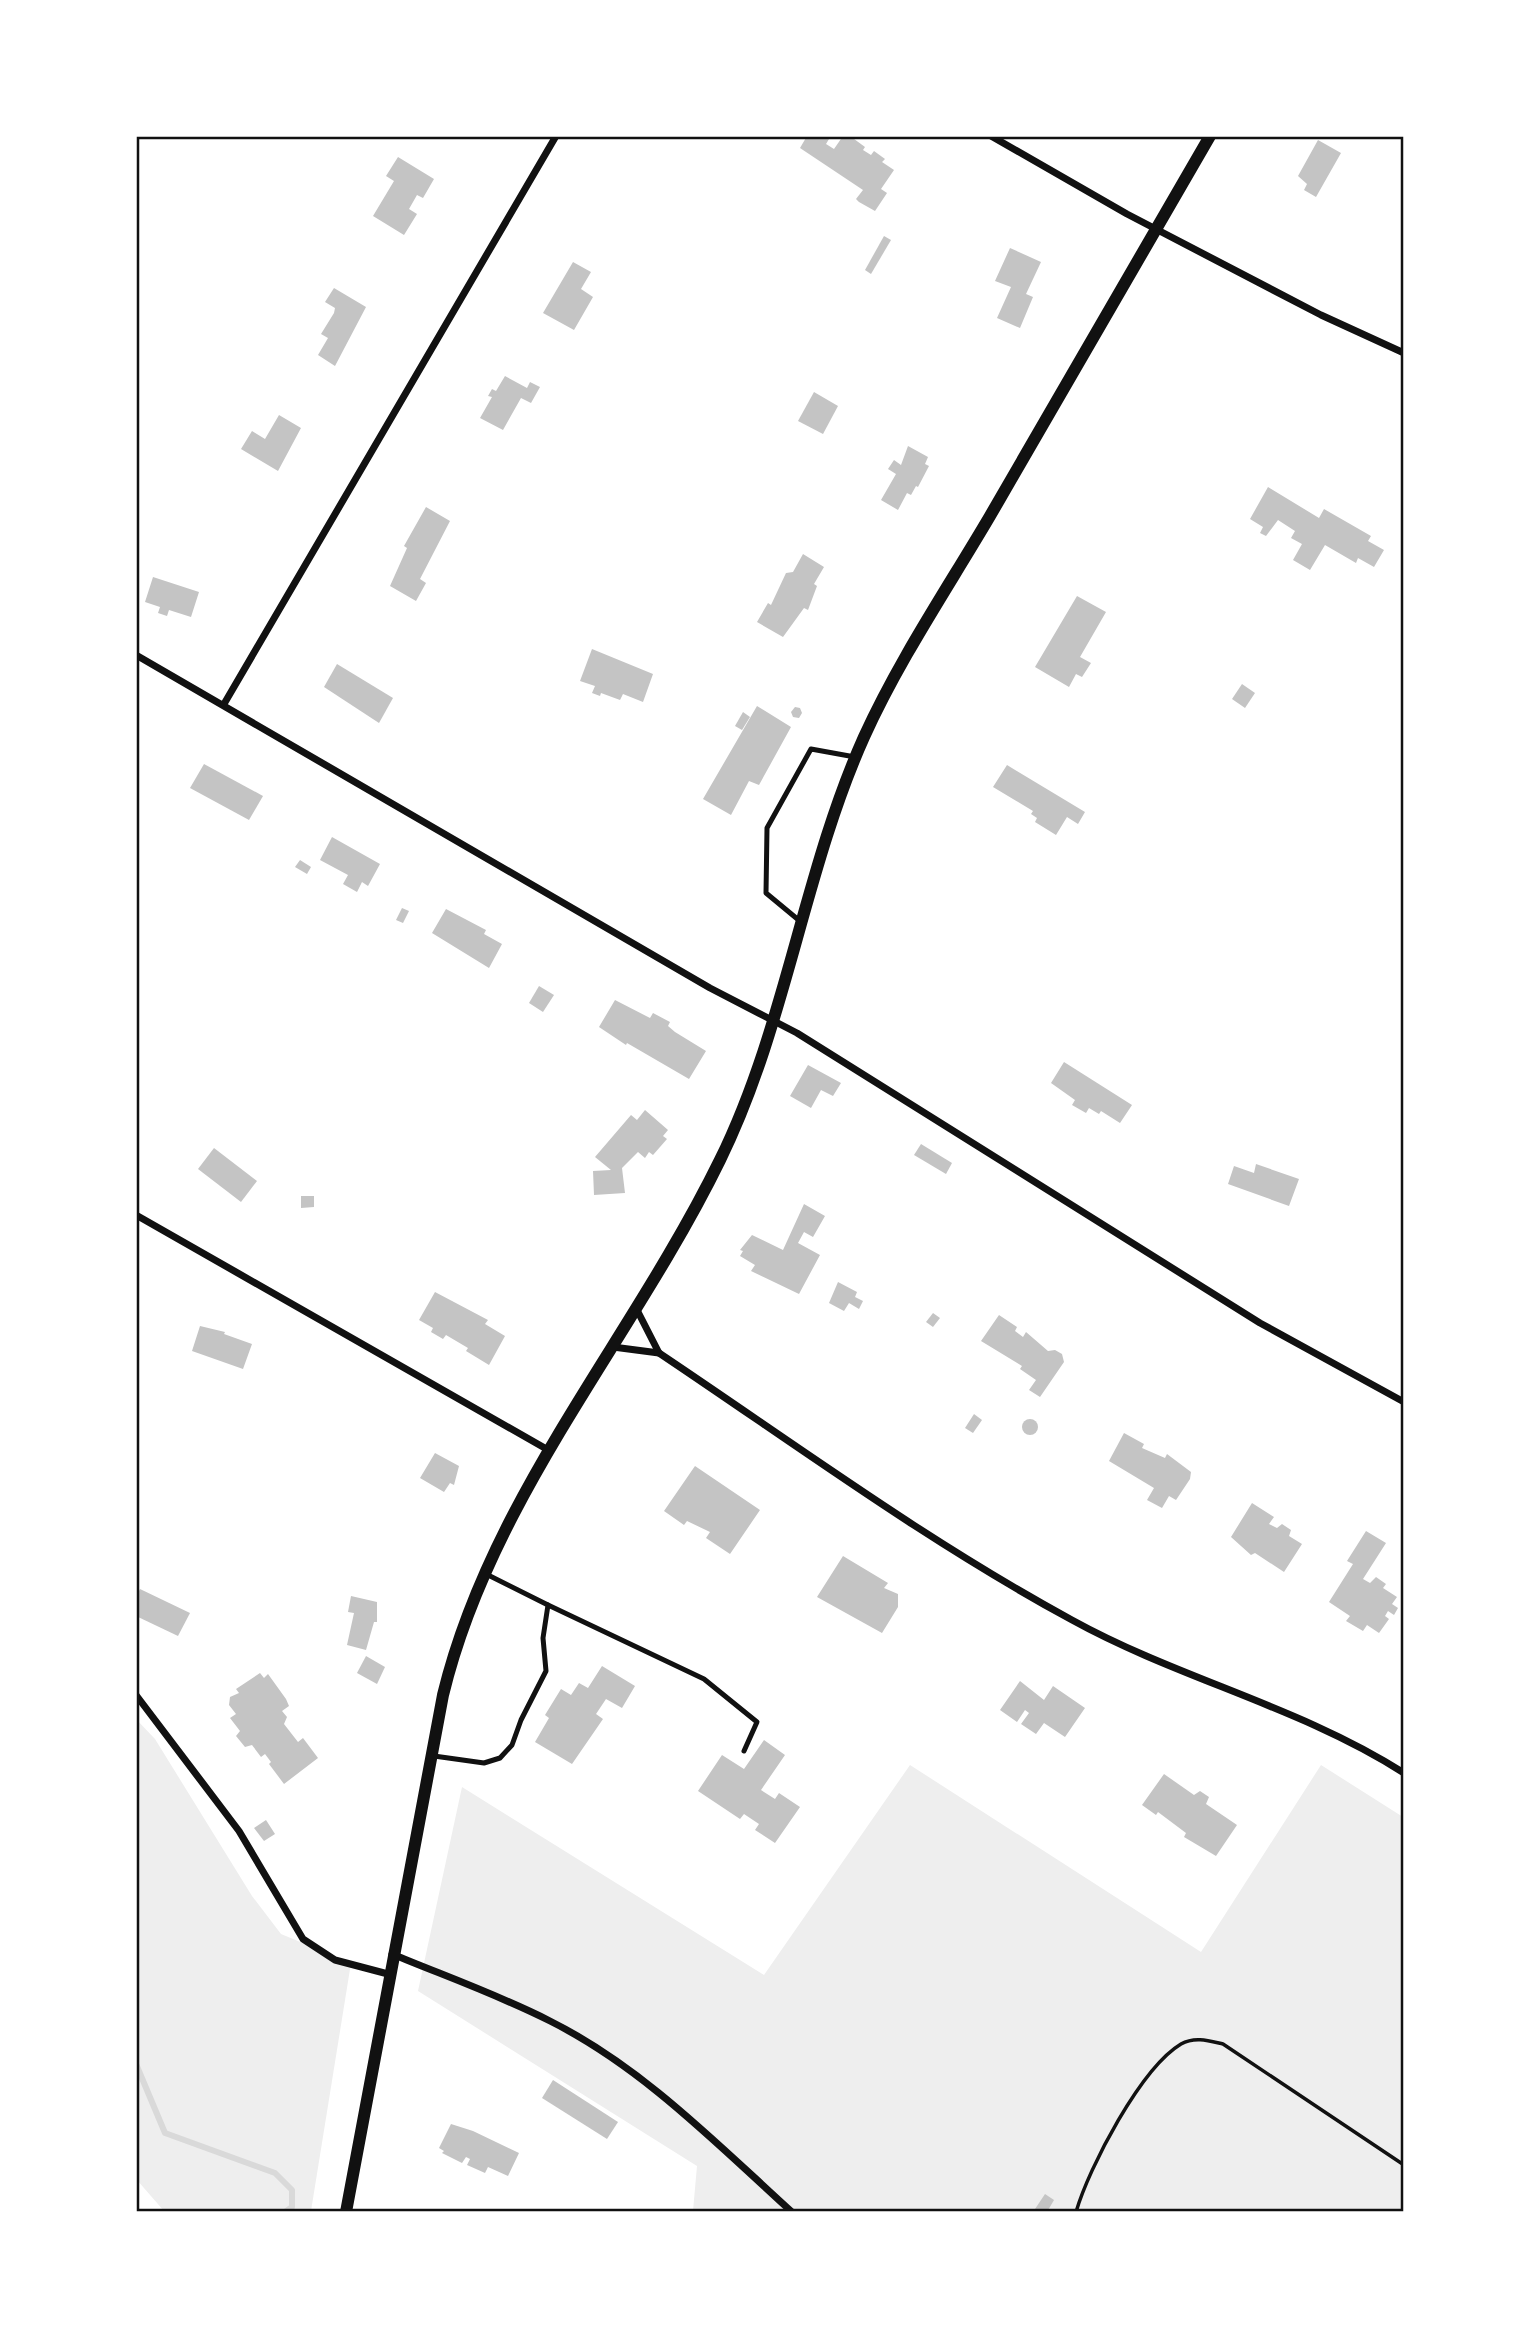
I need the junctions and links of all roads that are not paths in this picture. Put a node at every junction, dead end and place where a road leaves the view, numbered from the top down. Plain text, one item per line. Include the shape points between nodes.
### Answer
1 (556, 136) edge
2 (991, 136) edge
3 (1210, 136) edge
4 (1158, 229) junction
5 (1404, 353) edge
6 (136, 655) edge
7 (224, 704) junction
8 (855, 757) junction
9 (801, 922) junction
10 (772, 1021) junction
11 (136, 1215) edge
12 (636, 1308) junction
13 (613, 1347) junction
14 (659, 1353) junction
15 (1404, 1402) edge
16 (550, 1452) junction
17 (483, 1573) junction
18 (548, 1605) junction
19 (136, 1695) edge
20 (744, 1751) dead end
21 (430, 1756) junction
22 (1404, 1773) edge
23 (392, 1954) junction
24 (388, 1974) junction
25 (346, 2211) edge
26 (792, 2211) edge

1 - 7 street
2 - 4 street
3 - 4 street
4 - 5 street
4 - 8 street via 900,669
6 - 7 street
7 - 10 street
8 - 9 street
8 - 9 lane via 811,749 767,828 766,893
9 - 10 street
10 - 12 street via 728,1144
10 - 15 street via 1260,1323
11 - 16 street
12 - 13 street
12 - 14 street
13 - 14 street
13 - 16 street
14 - 22 street via 947,1546 1073,1621 1281,1711
16 - 17 street
17 - 18 lane
17 - 21 street via 451,1663
18 - 20 lane via 704,1679 757,1722
18 - 21 lane via 543,1638 547,1671 512,1745 500,1758 484,1763
19 - 24 street via 239,1831 303,1939 335,1960
21 - 23 street
23 - 24 street
23 - 26 street via 551,2021 605,2054 666,2098
24 - 25 street

